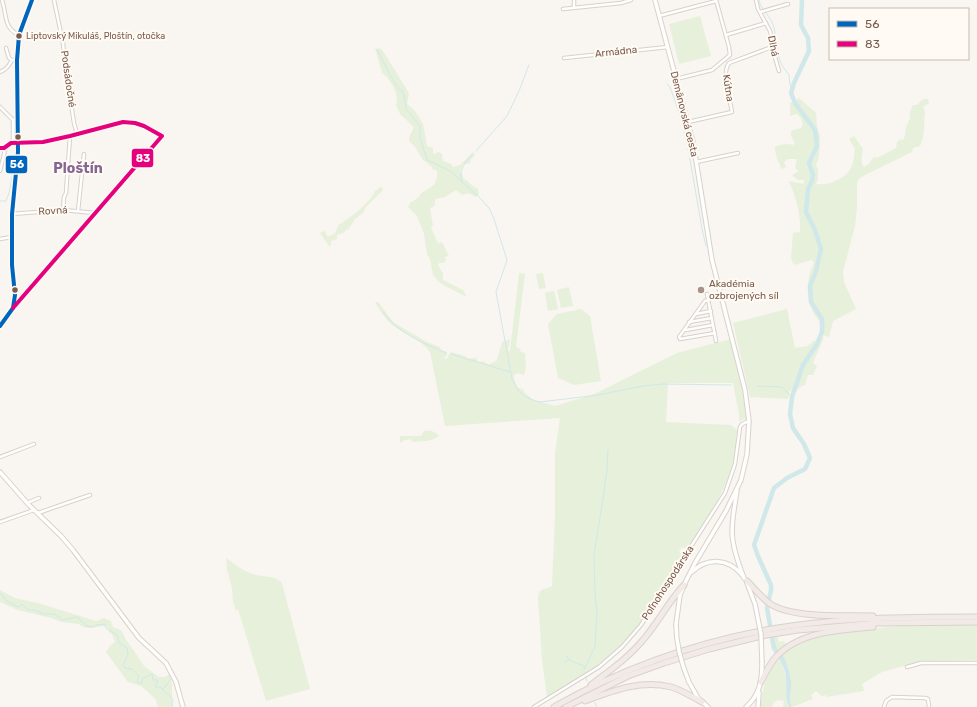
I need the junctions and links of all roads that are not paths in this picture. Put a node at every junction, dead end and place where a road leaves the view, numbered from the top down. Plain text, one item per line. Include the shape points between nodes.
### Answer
1 (2, 0) edge
2 (32, 0) edge
3 (54, 0) edge
4 (574, 0) edge
5 (631, 0) edge
6 (655, 0) edge
7 (756, 0) edge
8 (716, 1) edge
9 (788, 4) dead end
10 (574, 7) junction
11 (563, 9) dead end
12 (762, 11) junction
13 (659, 16) junction
14 (766, 23) junction
15 (726, 35) junction
16 (19, 36) junction
17 (668, 47) junction
18 (772, 47) junction
19 (6, 48) dead end
20 (564, 58) dead end
21 (727, 58) junction
22 (15, 60) junction
23 (729, 63) junction
24 (779, 71) dead end
25 (0, 72) edge
26 (676, 79) junction
27 (0, 107) edge
28 (16, 121) junction
29 (688, 122) junction
30 (77, 134) junction
31 (70, 136) junction
32 (16, 141) junction
33 (6, 146) junction
34 (0, 148) edge
35 (738, 153) dead end
36 (84, 154) dead end
37 (696, 162) junction
38 (0, 172) edge
39 (63, 210) junction
40 (78, 211) junction
41 (12, 214) junction
42 (95, 214) junction
43 (12, 237) junction
44 (0, 239) edge
45 (707, 294) dead end
46 (709, 300) junction
47 (13, 308) junction
48 (711, 311) junction
49 (696, 314) junction
50 (712, 318) junction
51 (689, 322) junction
52 (713, 325) junction
53 (0, 326) edge
54 (685, 329) junction
55 (715, 333) junction
56 (687, 338) junction
57 (716, 341) dead end
58 (749, 421) junction
59 (34, 444) dead end
60 (0, 457) edge
61 (0, 472) edge
62 (738, 487) junction
63 (90, 495) dead end
64 (39, 498) dead end
65 (27, 503) junction
66 (36, 512) junction
67 (0, 522) edge
68 (690, 575) junction
69 (746, 579) junction
70 (684, 585) junction
71 (977, 617) edge
72 (886, 618) junction
73 (915, 622) junction
74 (977, 622) edge
75 (776, 631) junction
76 (766, 632) junction
77 (977, 663) edge
78 (907, 667) dead end
79 (761, 682) junction
80 (584, 690) junction
81 (759, 690) junction
82 (702, 702) junction
83 (183, 707) edge
84 (534, 707) edge
85 (554, 707) edge
86 (567, 707) edge
87 (708, 707) edge
88 (746, 707) edge
89 (758, 707) edge
90 (884, 707) edge
91 (929, 707) edge

1 - 16 street via 8,27
2 - 16 street
3 - 30 street, Podsádočné
4 - 10 street
5 - 10 street
6 - 13 main road, Demänovská cesta
7 - 12 street, Dlhá
8 - 13 street
8 - 15 street
9 - 12 street
10 - 11 street
12 - 14 street, Dlhá
13 - 17 main road, Demänovská cesta
14 - 15 street
14 - 18 street, Dlhá
15 - 21 street via 730,53
16 - 22 main road
17 - 20 street, Armádna
17 - 26 main road, Demänovská cesta
18 - 23 street, Kútna
18 - 24 street, Dlhá
19 - 22 street via 9,58
21 - 23 street
21 - 26 street via 710,71
22 - 25 street
22 - 28 main road
23 - 29 street, Kútna via 725,74 732,112
26 - 29 main road, Demänovská cesta
27 - 28 street
28 - 32 main road
28 - 32 street
29 - 37 main road, Demänovská cesta
30 - 31 street
30 - 42 street via 123,122 144,126 162,136
31 - 32 street via 42,142
31 - 39 street
32 - 33 street
32 - 41 main road
33 - 34 street
33 - 38 street
35 - 37 street
36 - 40 street
37 - 58 main road, Demänovská cesta via 708,239 745,390
39 - 40 street, Rovná
39 - 41 street, Rovná
40 - 42 street, Rovná
41 - 43 main road
42 - 47 street
43 - 44 street
43 - 47 main road
45 - 46 street
46 - 48 street
46 - 49 street via 705,301
47 - 53 main road
48 - 49 street
48 - 50 street
49 - 51 street
50 - 51 street
50 - 52 street
51 - 54 street
52 - 54 street
52 - 55 street
54 - 56 street
54 - 56 street via 679,337
55 - 56 street
55 - 57 street
58 - 62 main road, Demänovská cesta via 747,454
58 - 84 street, Poľnohospodárska via 742,424 740,429 735,464 723,495 641,625 603,664
59 - 60 street
61 - 65 main road
62 - 68 main road
62 - 69 main road via 731,530 735,552
63 - 66 street
64 - 65 street
65 - 66 main road
66 - 67 street
66 - 83 main road via 74,551 139,638 166,663 176,682
68 - 69 main road via 703,564 718,561 731,565
68 - 70 main road
69 - 72 highway via 768,603 782,609 807,614
69 - 79 main road, bridge via 755,604 761,634
70 - 80 highway via 637,646 618,665
70 - 82 main road, bridge via 680,595 676,637 689,682
71 - 72 highway
72 - 75 highway via 819,623
73 - 74 highway
73 - 75 highway
73 - 79 highway via 832,632 806,638 788,647 776,657
75 - 76 highway
76 - 80 highway via 707,644 663,658
76 - 86 highway via 628,676
77 - 78 street via 920,663
79 - 81 main road
80 - 85 highway
81 - 88 main road
81 - 89 main road
82 - 86 highway via 671,687 647,684
82 - 87 main road
90 - 91 street via 886,701 892,697 925,698 928,699

